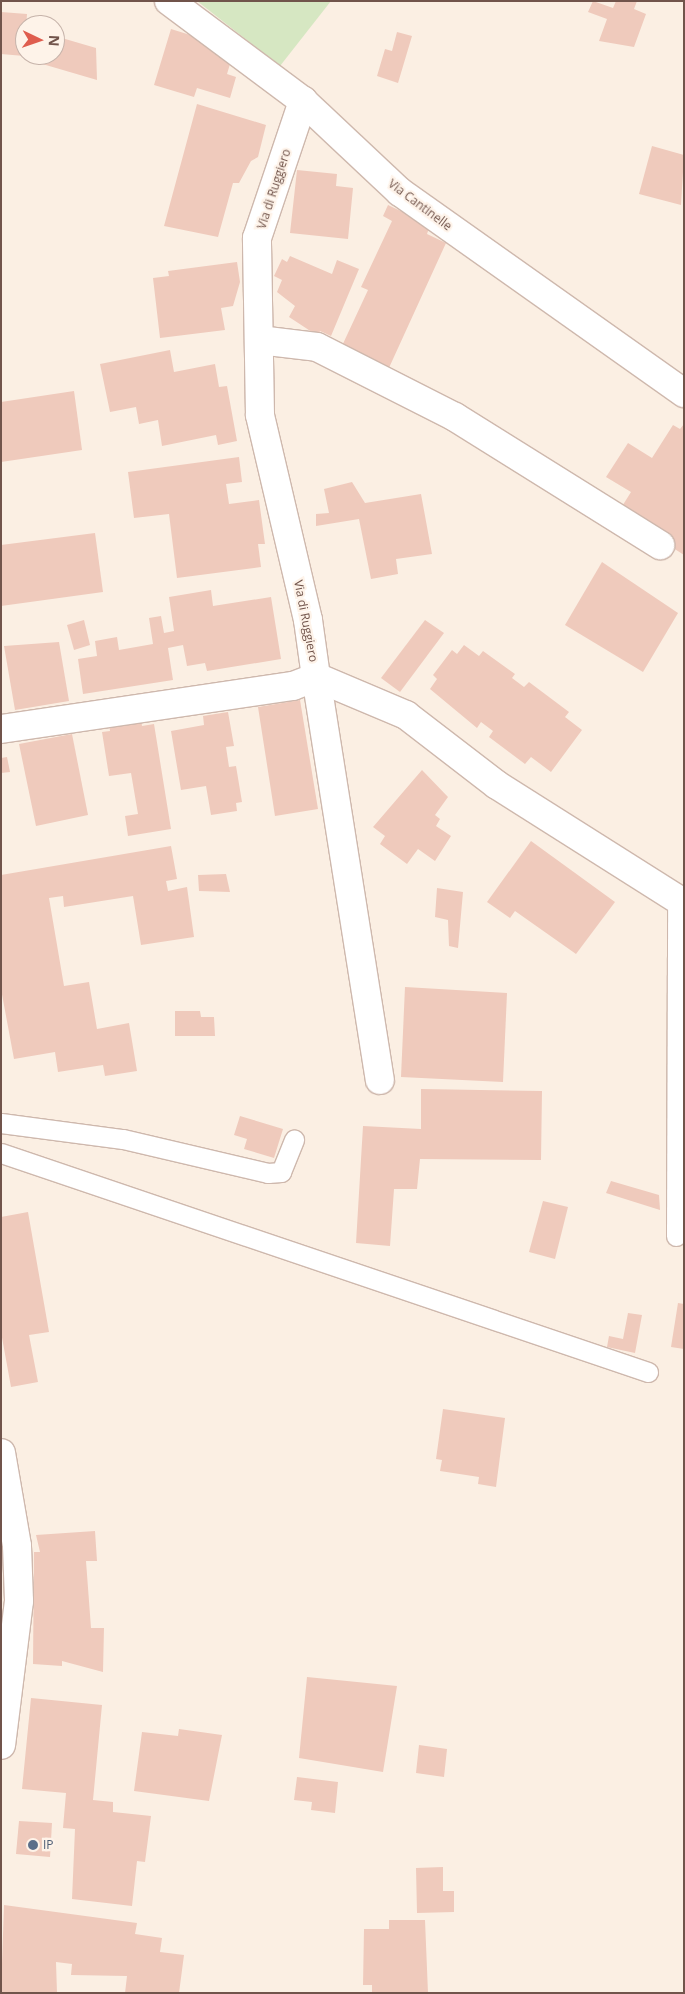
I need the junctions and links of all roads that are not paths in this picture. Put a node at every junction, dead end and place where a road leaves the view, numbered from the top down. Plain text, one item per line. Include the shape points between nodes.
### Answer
1 (169, 1) edge
2 (303, 101) junction
3 (259, 340) junction
4 (684, 394) edge
5 (660, 545) dead end
6 (316, 677) junction
7 (1, 729) edge
8 (680, 901) edge
9 (380, 1080) dead end
10 (1, 1123) edge
11 (294, 1139) dead end
12 (1, 1153) edge
13 (676, 1236) dead end
14 (648, 1372) dead end
15 (1, 1453) edge
16 (1, 1745) edge

1 - 2 street, Via Cantinelle
2 - 3 street, Via di Ruggiero via 258,238
2 - 4 street, Via Cantinelle via 400,192
3 - 5 street via 317,347 455,417
3 - 6 street, Via di Ruggiero via 260,415 308,620
6 - 7 street, Via di Ruggiero via 293,686
6 - 8 street via 406,715 497,785
6 - 9 street
8 - 13 lane
10 - 11 lane via 123,1139 268,1173 281,1172
12 - 14 lane
15 - 16 street via 17,1546 19,1601

